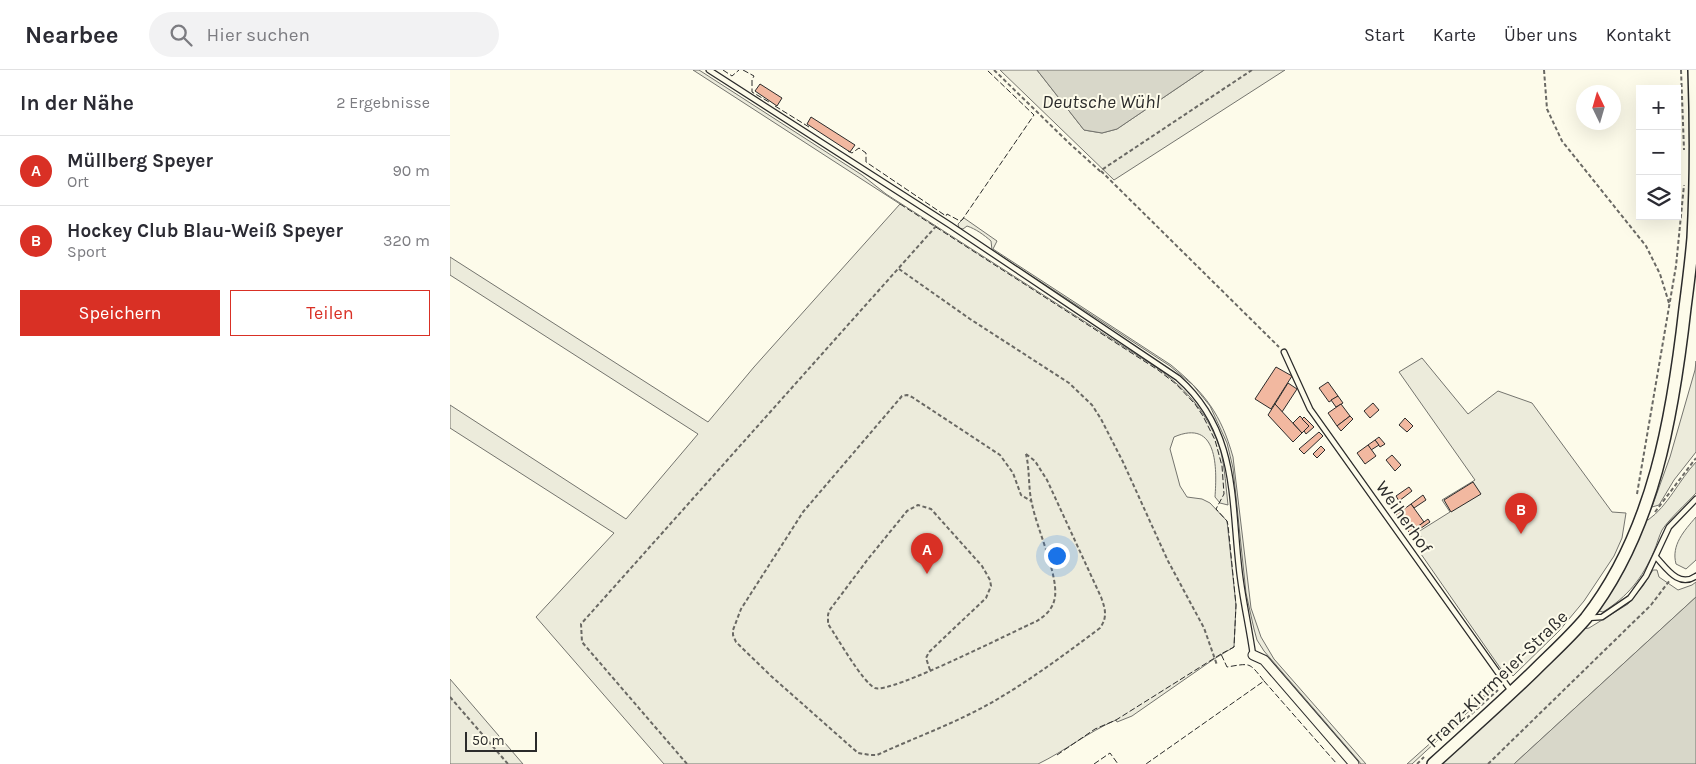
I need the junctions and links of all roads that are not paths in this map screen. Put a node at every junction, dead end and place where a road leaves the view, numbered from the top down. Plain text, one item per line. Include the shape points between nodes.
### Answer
1 (709, 70) edge
2 (1694, 70) edge
3 (1284, 352) road end
4 (1696, 499) edge
5 (1656, 558) junction
6 (1696, 576) edge
7 (1585, 618) junction
8 (1253, 655) joint
9 (1509, 689) junction
10 (1429, 761) edge
11 (1354, 764) edge

1 - 8 lane via 1178,378 1197,396 1213,421 1226,455 1242,593
2 - 7 street, Franz-Kirrmeier-Straße via 1693,222 1684,315 1663,441 1642,515 1630,544 1615,574
3 - 9 lane, Weiherhof via 1310,409
4 - 5 lane via 1669,527
5 - 6 lane via 1679,580
5 - 7 lane via 1630,598 1602,617
7 - 9 street, Franz-Kirrmeier-Straße
8 - 11 street via 1264,660
9 - 10 street, Franz-Kirrmeier-Straße

